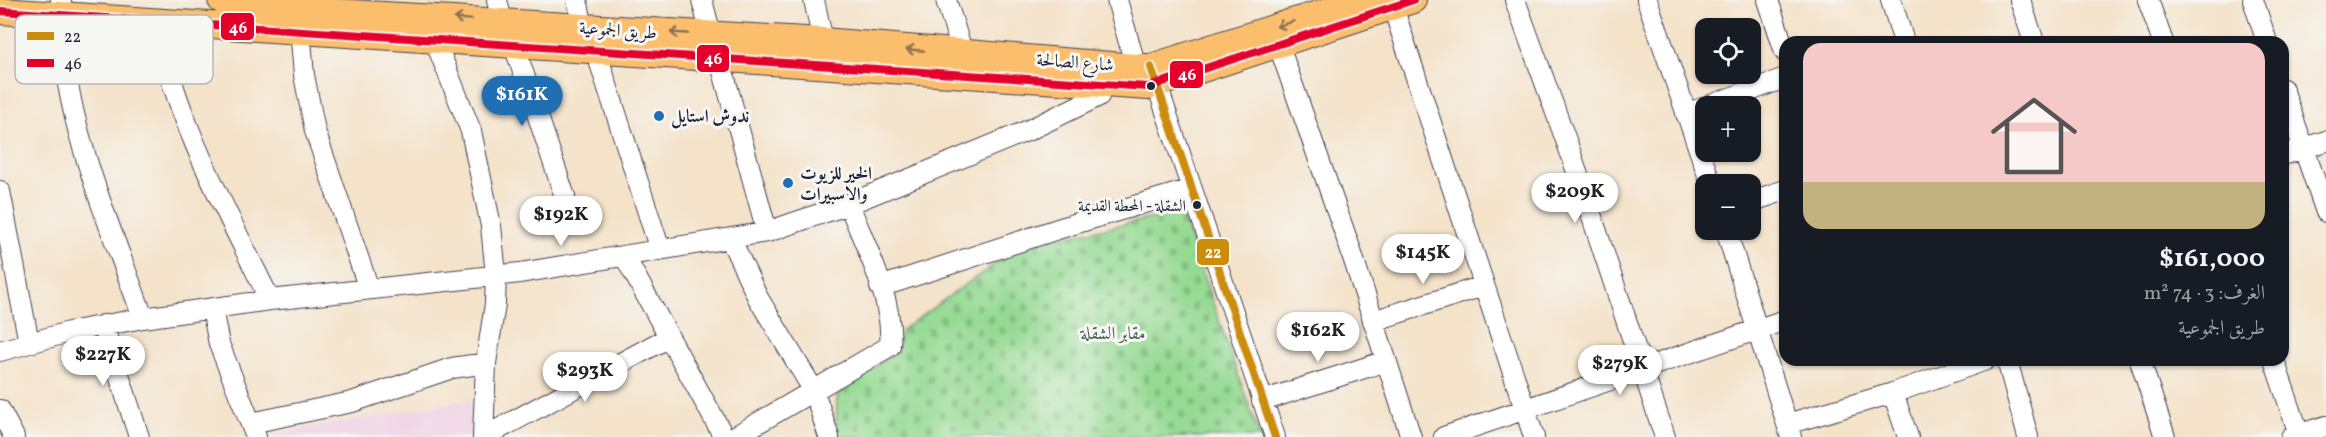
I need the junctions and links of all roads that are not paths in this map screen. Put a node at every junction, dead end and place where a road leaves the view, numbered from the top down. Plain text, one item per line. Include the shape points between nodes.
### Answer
1 (221, 0) edge
2 (577, 0) edge
3 (702, 0) edge
4 (814, 0) edge
5 (946, 0) edge
6 (1117, 0) edge
7 (1361, 0) edge
8 (1515, 0) edge
9 (1647, 0) edge
10 (1768, 0) edge
11 (1891, 0) edge
12 (2020, 0) edge
13 (2148, 0) edge
14 (2253, 0) edge
15 (1403, 4) edge
16 (61, 7) edge
17 (0, 11) edge
18 (500, 11) edge
19 (309, 12) edge
20 (112, 15) edge
21 (213, 18) edge
22 (427, 18) edge
23 (583, 27) junction
24 (711, 35) junction
25 (1780, 36) edge
26 (1902, 36) edge
27 (2032, 36) edge
28 (2161, 36) edge
29 (2265, 36) edge
30 (823, 41) junction
31 (514, 45) junction
32 (1279, 46) junction
33 (596, 51) junction
34 (963, 54) junction
35 (720, 60) junction
36 (1015, 68) junction
37 (1105, 74) junction
38 (1146, 76) junction
39 (1779, 80) edge
40 (67, 84) edge
41 (171, 84) edge
42 (2289, 106) edge
43 (1686, 114) junction
44 (2326, 141) edge
45 (2303, 148) junction
46 (2289, 153) edge
47 (1707, 174) edge
48 (1191, 189) junction
49 (0, 191) edge
50 (1779, 192) edge
51 (565, 197) dead end
52 (1761, 198) edge
53 (849, 204) junction
54 (2326, 212) edge
55 (767, 232) junction
56 (731, 240) junction
57 (1729, 240) edge
58 (660, 250) junction
59 (625, 257) junction
60 (496, 275) junction
61 (880, 286) junction
62 (1483, 286) junction
63 (369, 289) junction
64 (270, 300) junction
65 (212, 309) junction
66 (143, 318) junction
67 (1373, 321) junction
68 (1779, 322) edge
69 (103, 325) junction
70 (1758, 329) junction
71 (669, 337) junction
72 (29, 343) junction
73 (0, 351) edge
74 (1386, 361) junction
75 (486, 363) junction
76 (1969, 366) edge
77 (2009, 366) edge
78 (2142, 366) edge
79 (2276, 366) edge
80 (1642, 368) junction
81 (814, 391) junction
82 (1893, 393) junction
83 (1262, 401) junction
84 (0, 410) edge
85 (1524, 410) junction
86 (2326, 426) edge
87 (254, 430) edge
88 (1789, 430) edge
89 (2297, 436) edge
90 (14, 437) edge
91 (139, 437) edge
92 (483, 437) edge
93 (724, 437) edge
94 (734, 437) edge
95 (829, 437) edge
96 (1275, 437) edge
97 (1411, 437) edge
98 (1444, 437) edge
99 (1534, 437) edge
100 (1665, 437) edge
101 (1908, 437) edge
102 (2028, 437) edge
103 (2165, 437) edge

1 - 19 main road, طريق الجموعية
2 - 23 street
3 - 24 street
4 - 30 street
5 - 34 street
6 - 38 street
7 -> 38 main road
8 - 80 street
9 - 43 street
10 - 25 street
11 - 26 street
12 - 27 street
13 - 28 street
14 - 29 street
15 - 32 main road
15 - 62 street
16 - 17 main road, طريق الجموعية
16 - 20 main road, طريق الجموعية
18 -> 22 main road, طريق الجموعية
18 - 23 main road, طريق الجموعية
19 - 21 main road, طريق الجموعية
19 - 22 main road, طريق الجموعية
19 - 63 street via 304,75 315,131
22 - 31 main road, طريق الجموعية
22 - 60 street via 471,132 491,226
24 -> 23 main road, طريق الجموعية
24 - 30 main road, طريق الجموعية
34 -> 30 main road, طريق الجموعية
31 - 33 main road, طريق الجموعية
31 - 51 street
32 - 38 main road
32 - 67 street
33 - 35 main road, طريق الجموعية
33 - 58 street
34 - 36 main road, طريق الجموعية
35 - 36 main road, طريق الجموعية
35 - 55 street
36 - 37 main road, شارع الصالحة
37 - 38 main road, شارع الصالحة
37 - 53 street via 1099,96 1029,130
38 - 48 street
39 - 43 street
40 - 66 street
41 - 64 street via 187,129
42 - 45 street
43 - 47 street
44 - 45 street
45 - 46 street
45 - 54 street
48 - 61 street
48 - 83 street
49 - 72 street
50 - 52 street
53 - 55 street
53 - 61 street
55 - 56 street
56 - 58 street
56 - 81 street via 758,298
57 - 70 street
58 - 59 street
59 - 60 street
59 - 71 street
60 - 63 street
60 - 75 street via 494,322
61 - 81 street via 891,328 890,346
62 - 67 street
62 - 85 street
63 - 64 street
64 - 65 street
65 - 66 street
65 - 87 street via 219,344
66 - 69 street
67 - 74 street
68 - 70 street
69 - 72 street
69 - 91 street
70 - 80 street
70 - 88 street
71 - 92 street
71 - 93 street
72 - 73 street
74 - 83 street
74 - 97 street
75 - 87 street via 452,368
75 - 92 street
76 - 82 street
77 - 102 street
78 - 103 street
79 - 89 street
80 - 85 street
80 - 100 street
81 - 94 street
81 - 95 street
82 - 88 street
82 - 101 street
83 - 96 street
84 - 90 street
85 - 98 street
85 - 99 street
86 - 89 street

